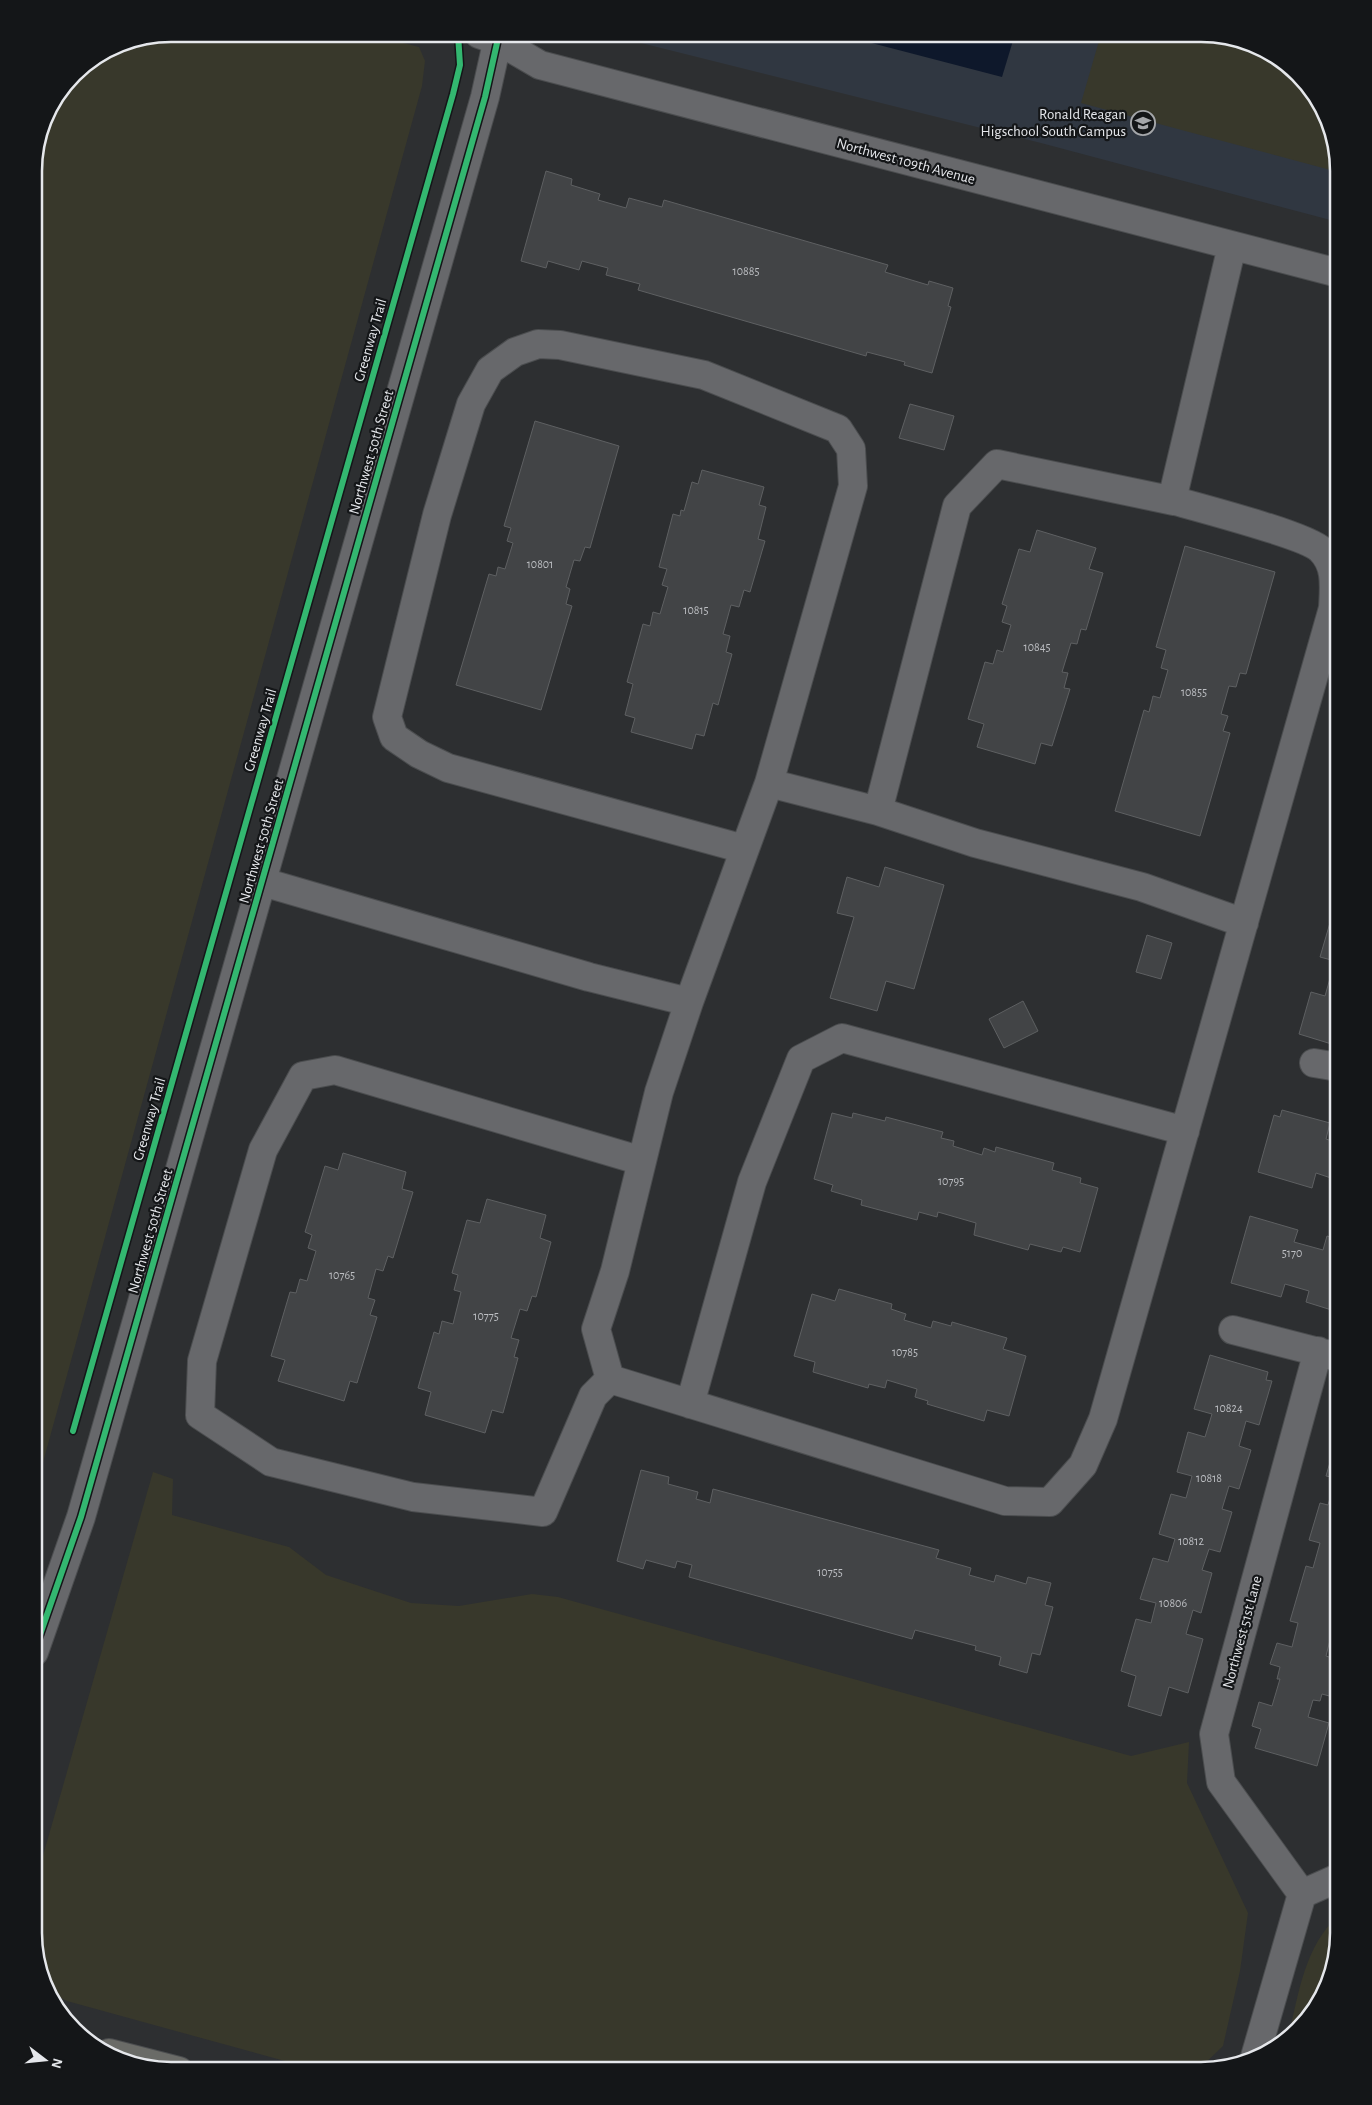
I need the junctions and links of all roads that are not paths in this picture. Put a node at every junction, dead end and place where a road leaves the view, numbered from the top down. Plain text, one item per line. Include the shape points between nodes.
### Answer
1 (491, 43) edge
2 (504, 43) edge
3 (1232, 246) junction
4 (1330, 271) edge
5 (1174, 501) junction
6 (1330, 566) edge
7 (1330, 619) edge
8 (769, 783) junction
9 (878, 811) junction
10 (744, 849) junction
11 (263, 882) junction
12 (1244, 923) junction
13 (689, 1002) junction
14 (1185, 1131) junction
15 (642, 1161) junction
16 (1233, 1330) dead end
17 (1328, 1354) edge
18 (610, 1379) junction
19 (690, 1404) junction
20 (42, 1629) edge
21 (1330, 1882) edge
22 (1302, 1894) junction
23 (1257, 2049) edge

1 - 11 street, Northwest 50th Street
2 - 3 street, Northwest 109th Avenue via 540,65
3 - 4 street, Northwest 109th Avenue
3 - 5 street
5 - 6 street via 1298,538 1321,549
5 - 9 street via 997,464 957,506
7 - 12 street
8 - 9 street
8 - 10 street
8 - 10 street via 853,486 851,449 838,429 704,376 560,346 538,344 515,352 490,370 471,404 436,515 387,717 394,737 448,768
9 - 12 street via 975,843 1142,887
10 - 13 street
11 - 13 street via 589,977
11 - 20 street, Northwest 50th Street via 81,1517
12 - 14 street
13 - 15 street via 659,1092
14 - 19 street via 842,1038 801,1059 752,1182
14 - 19 street via 1103,1419 1083,1465 1050,1502 1006,1501
15 - 18 street via 615,1271 596,1329
15 - 18 street via 335,1070 303,1076 263,1150 202,1361 200,1415 271,1462 413,1497 543,1512 593,1396
16 - 17 street
17 - 22 street, Northwest 51st Lane via 1214,1734 1221,1782
18 - 19 street
21 - 22 street
22 - 23 street

